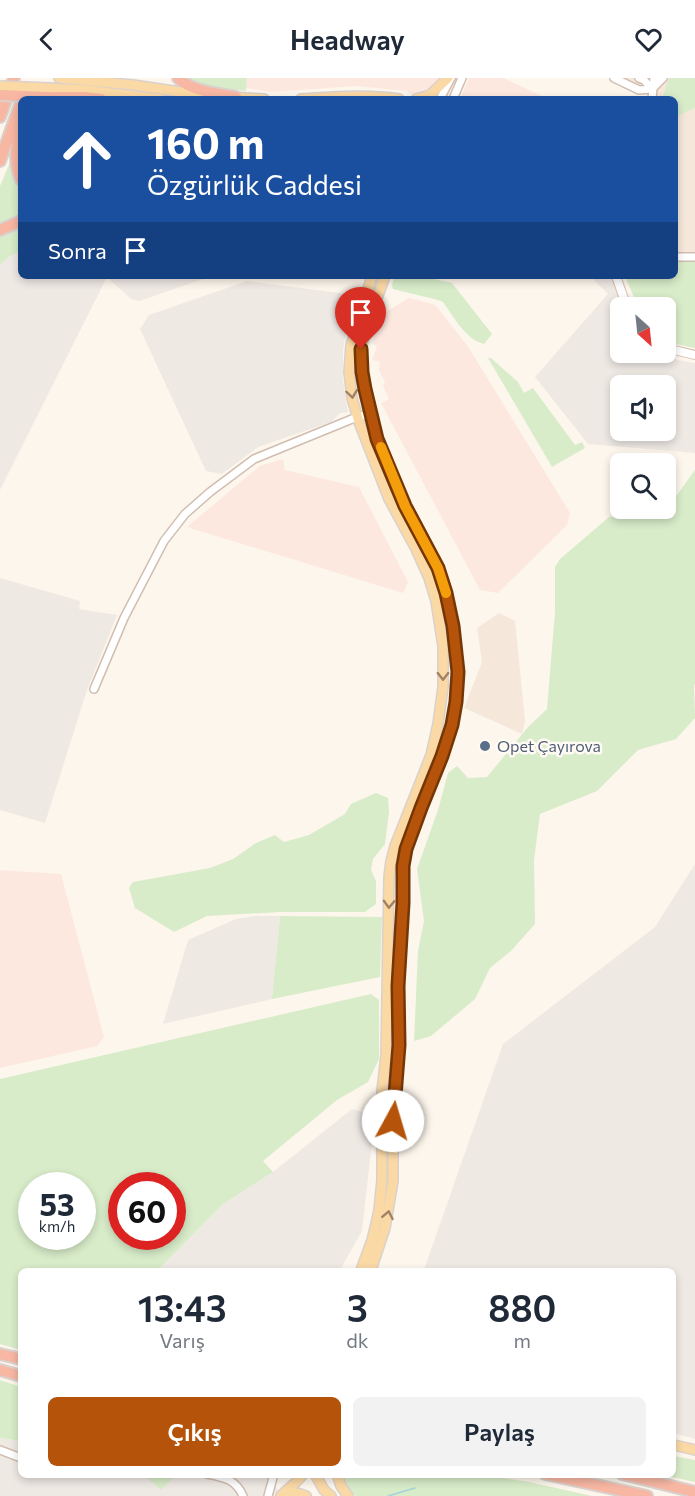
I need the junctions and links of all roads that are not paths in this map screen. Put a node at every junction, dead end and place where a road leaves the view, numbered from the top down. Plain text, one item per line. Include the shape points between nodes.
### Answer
1 (59, 78) edge
2 (178, 78) edge
3 (450, 78) edge
4 (462, 78) edge
5 (614, 78) edge
6 (639, 78) edge
7 (654, 78) edge
8 (663, 78) edge
9 (14, 79) edge
10 (29, 79) edge
11 (0, 86) edge
12 (652, 89) junction
13 (48, 92) junction
14 (0, 95) edge
15 (24, 96) edge
16 (54, 96) edge
17 (77, 96) edge
18 (136, 96) edge
19 (210, 96) edge
20 (231, 96) edge
21 (358, 96) edge
22 (380, 96) edge
23 (426, 96) edge
24 (441, 96) edge
25 (454, 96) edge
26 (652, 96) edge
27 (0, 108) edge
28 (18, 113) edge
29 (0, 117) edge
30 (18, 136) edge
31 (0, 161) edge
32 (18, 170) edge
33 (18, 222) edge
34 (0, 230) edge
35 (695, 257) edge
36 (678, 258) edge
37 (371, 279) edge
38 (384, 279) edge
39 (617, 279) edge
40 (624, 297) edge
41 (676, 350) edge
42 (695, 355) edge
43 (371, 414) junction
44 (357, 417) junction
45 (94, 689) dead end
46 (361, 1268) edge
47 (372, 1268) edge
48 (0, 1354) edge
49 (18, 1358) edge
50 (0, 1370) edge
51 (18, 1375) edge
52 (676, 1445) edge
53 (0, 1450) edge
54 (695, 1450) edge
55 (18, 1457) edge
56 (224, 1478) edge
57 (273, 1478) edge
58 (300, 1478) edge
59 (317, 1478) edge
60 (339, 1478) edge
61 (564, 1478) edge
62 (638, 1478) edge
63 (695, 1492) edge
64 (243, 1496) edge
65 (268, 1496) edge
66 (281, 1496) edge
67 (306, 1496) edge
68 (331, 1496) edge
69 (348, 1496) edge
70 (647, 1496) edge

1 - 19 main road
2 - 20 highway via 199,90
3 - 23 main road
3 - 24 street
4 - 25 street
5 - 12 street via 639,90
6 - 12 street
7 - 12 street
8 - 12 street
9 - 27 highway
9 - 29 highway
10 - 15 highway
11 - 13 main road, bridge
12 - 26 street
13 - 14 highway, bridge
13 - 16 highway
13 - 17 highway
13 - 18 main road via 86,90
21 - 22 main road
28 - 31 highway
30 - 32 highway
33 - 34 highway
35 - 36 street
37 -> 44 main road via 351,345 352,398
38 - 43 main road via 361,349
39 - 40 main road
41 - 42 main road
43 - 44 street
47 -> 43 main road via 392,1189 403,866 452,725 458,672 453,626 438,568 389,470
44 - 45 street via 254,459 185,514 164,540 124,618
44 -> 46 main road via 389,499 429,578 443,646 443,687 431,755 391,861 381,1198
48 - 49 highway
50 - 51 highway
52 - 54 main road
53 - 55 street
56 - 64 street via 238,1487
57 - 65 street
58 - 66 main road
59 - 68 main road
60 - 69 main road
61 - 70 highway
62 - 63 highway
66 - 67 main road via 292,1492

